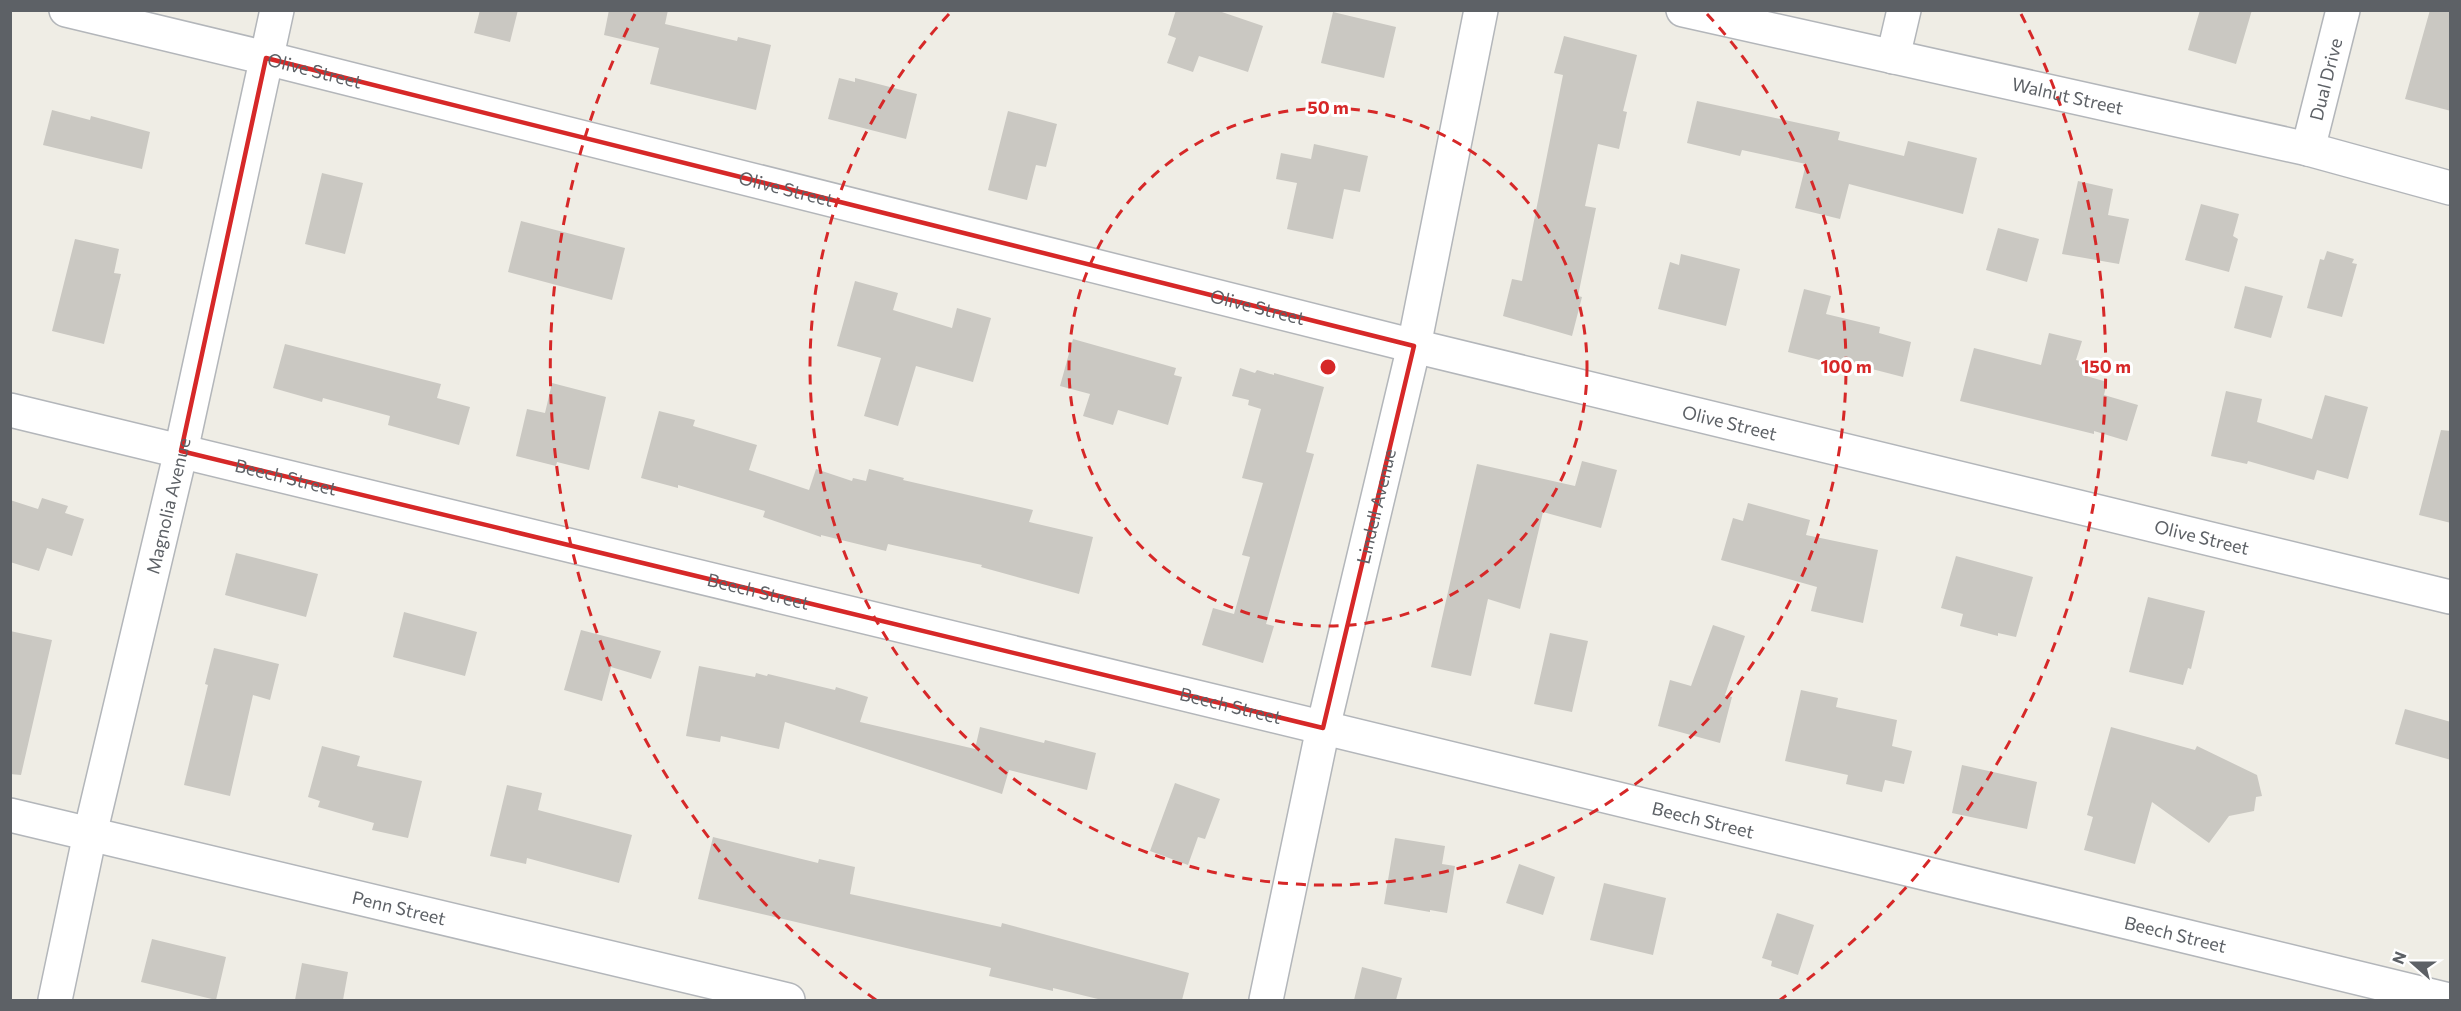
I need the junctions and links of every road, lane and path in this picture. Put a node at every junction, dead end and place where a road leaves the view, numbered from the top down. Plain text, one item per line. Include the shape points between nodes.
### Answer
1 (66, 10) edge
2 (277, 10) edge
3 (1481, 10) edge
4 (1683, 10) edge
5 (1904, 10) edge
6 (2343, 10) edge
7 (1893, 57) junction
8 (266, 58) junction
9 (2308, 149) junction
10 (2451, 188) edge
11 (1414, 346) junction
12 (10, 410) edge
13 (181, 451) junction
14 (2451, 597) edge
15 (1323, 729) junction
16 (10, 815) edge
17 (90, 834) junction
18 (55, 1000) edge
19 (788, 1000) edge
20 (1266, 1000) edge
21 (2449, 1000) edge

1 - 8 street, Olive Street
2 - 8 street, Magnolia Avenue
3 - 11 street, Lindell Avenue
4 - 7 street, Walnut Street
5 - 7 street
6 - 9 street, Dual Drive
7 - 9 street, Walnut Street
8 - 11 street, Olive Street
8 - 13 street, Magnolia Avenue
9 - 10 street, Walnut Street
11 - 14 street, Olive Street
11 - 15 street, Lindell Avenue
12 - 13 street, Beech Street
13 - 15 street, Beech Street
13 - 17 street, Magnolia Avenue
15 - 20 street, Lindell Avenue
15 - 21 street, Beech Street
16 - 17 street, Penn Street
17 - 18 street, Magnolia Avenue
17 - 19 street, Penn Street

